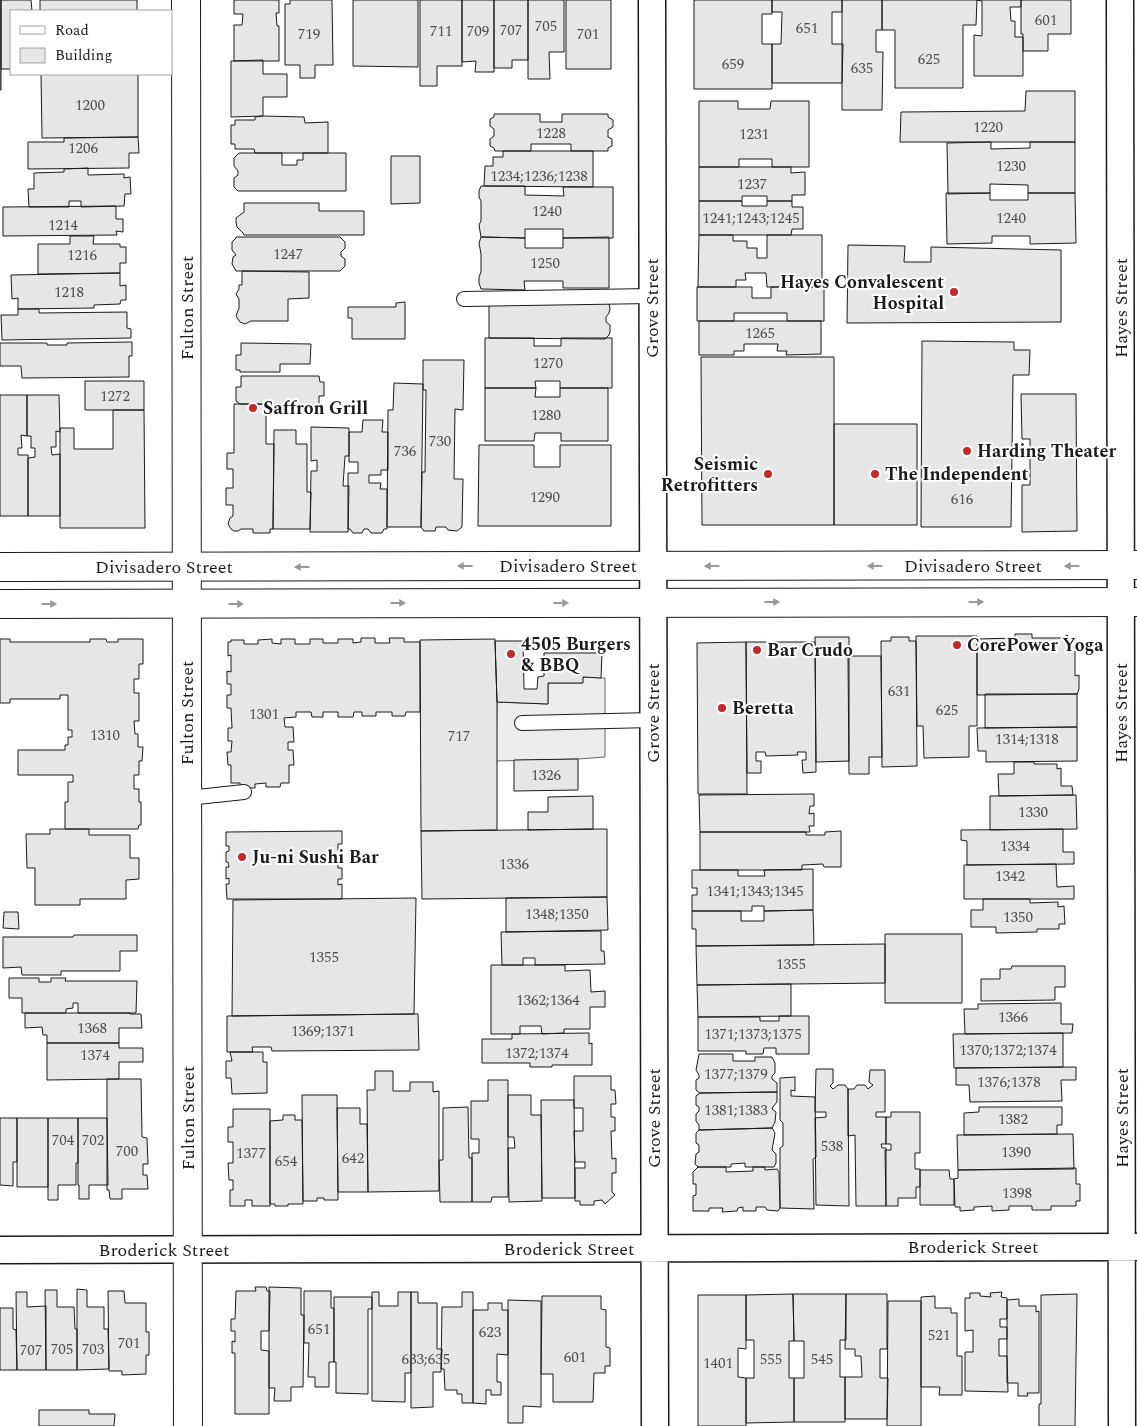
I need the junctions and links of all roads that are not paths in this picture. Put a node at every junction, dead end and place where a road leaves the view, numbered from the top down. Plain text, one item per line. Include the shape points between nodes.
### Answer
1 (186, 0) edge
2 (652, 0) edge
3 (1120, 0) edge
4 (652, 296) junction
5 (464, 299) dead end
6 (1129, 565) edge
7 (654, 566) junction
8 (0, 567) edge
9 (187, 567) junction
10 (1129, 602) edge
11 (654, 603) junction
12 (0, 604) edge
13 (187, 604) junction
14 (653, 720) junction
15 (522, 723) dead end
16 (244, 792) dead end
17 (188, 798) junction
18 (1130, 1247) edge
19 (654, 1248) junction
20 (0, 1250) edge
21 (188, 1250) junction
22 (188, 1426) edge
23 (655, 1426) edge
24 (1122, 1426) edge

1 - 9 main road, Fulton Street
2 - 4 street, Grove Street
3 - 6 street, Hayes Street
4 - 5 lane
4 - 7 street, Grove Street
6 -> 7 main road, Divisadero Street
6 - 10 street, Hayes Street
7 -> 9 main road, Divisadero Street
7 - 11 street, Grove Street
8 - 9 main road, Divisadero Street
9 - 13 main road, Fulton Street
11 -> 10 main road, Divisadero Street
10 - 18 street, Hayes Street
13 -> 11 main road, Divisadero Street
11 - 14 street, Grove Street
12 -> 13 main road, Divisadero Street
13 - 17 main road, Fulton Street
14 - 15 lane
14 - 19 street, Grove Street
16 - 17 lane
17 - 21 main road, Fulton Street
18 - 19 street, Broderick Street
18 - 24 street, Hayes Street
19 - 21 street, Broderick Street
19 - 23 street, Grove Street
20 - 21 street, Broderick Street
21 - 22 main road, Fulton Street

